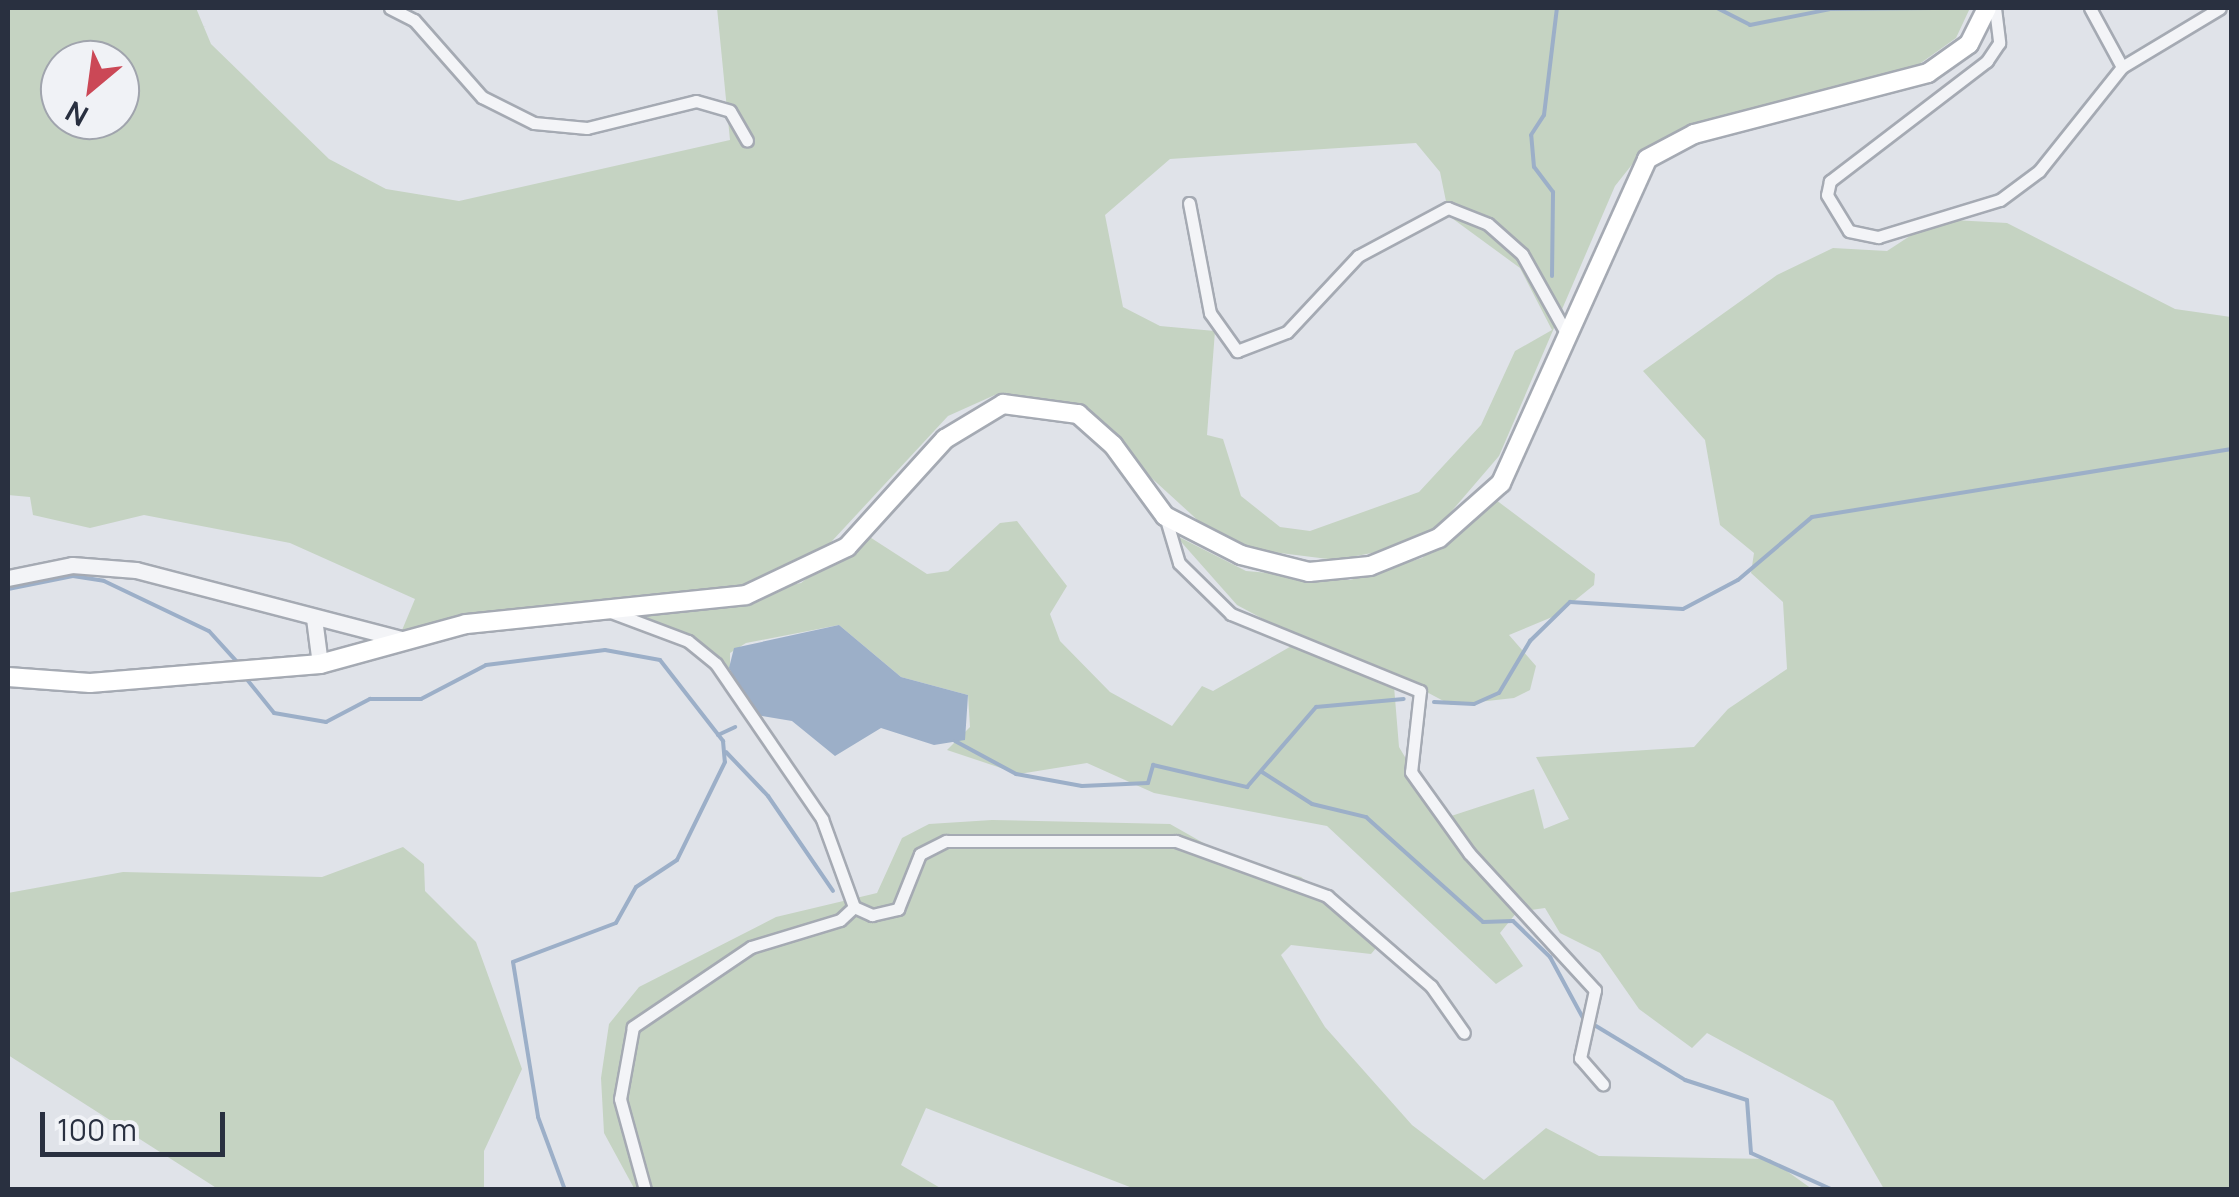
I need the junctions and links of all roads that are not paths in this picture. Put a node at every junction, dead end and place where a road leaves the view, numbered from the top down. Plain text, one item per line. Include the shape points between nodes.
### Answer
1 (390, 8) edge
2 (1987, 8) edge
3 (1995, 8) edge
4 (2090, 8) edge
5 (2220, 8) edge
6 (2122, 67) junction
7 (748, 141) dead end
8 (1189, 203) dead end
9 (1569, 338) junction
10 (1165, 516) junction
11 (8, 578) edge
12 (611, 612) junction
13 (314, 618) junction
14 (404, 640) junction
15 (320, 664) junction
16 (8, 677) edge
17 (854, 907) junction
18 (1464, 1034) dead end
19 (1603, 1084) dead end
20 (645, 1190) edge

1 - 7 street via 414,20 457,76 519,117 588,128 696,101 730,111
2 - 9 main road via 1969,44 1928,72 1694,134 1647,159
3 - 6 street via 1999,43 1987,61 1830,181 1827,196 1849,231 1878,237 2000,200 2038,170
4 - 6 street
5 - 6 street
8 - 9 street via 1210,313 1237,351 1288,332 1358,256 1448,208 1513,245
9 - 10 main road via 1501,484 1464,521 1405,554 1309,572 1241,556
10 - 12 main road via 1113,445 1078,414 1003,404 964,422 822,565 746,595
10 - 19 street via 1179,564 1232,614 1420,691 1411,772 1469,853 1595,990 1580,1058
11 - 13 street via 72,564 136,570
12 - 14 main road via 466,624
12 - 17 street via 688,642 716,664 822,818
13 - 14 street
13 - 15 street
14 - 15 main road
15 - 16 main road via 90,683
17 - 18 street via 872,915 898,909 920,854 946,840 1176,841 1327,896 1431,986
17 - 20 street via 840,920 752,947 633,1027 620,1098

